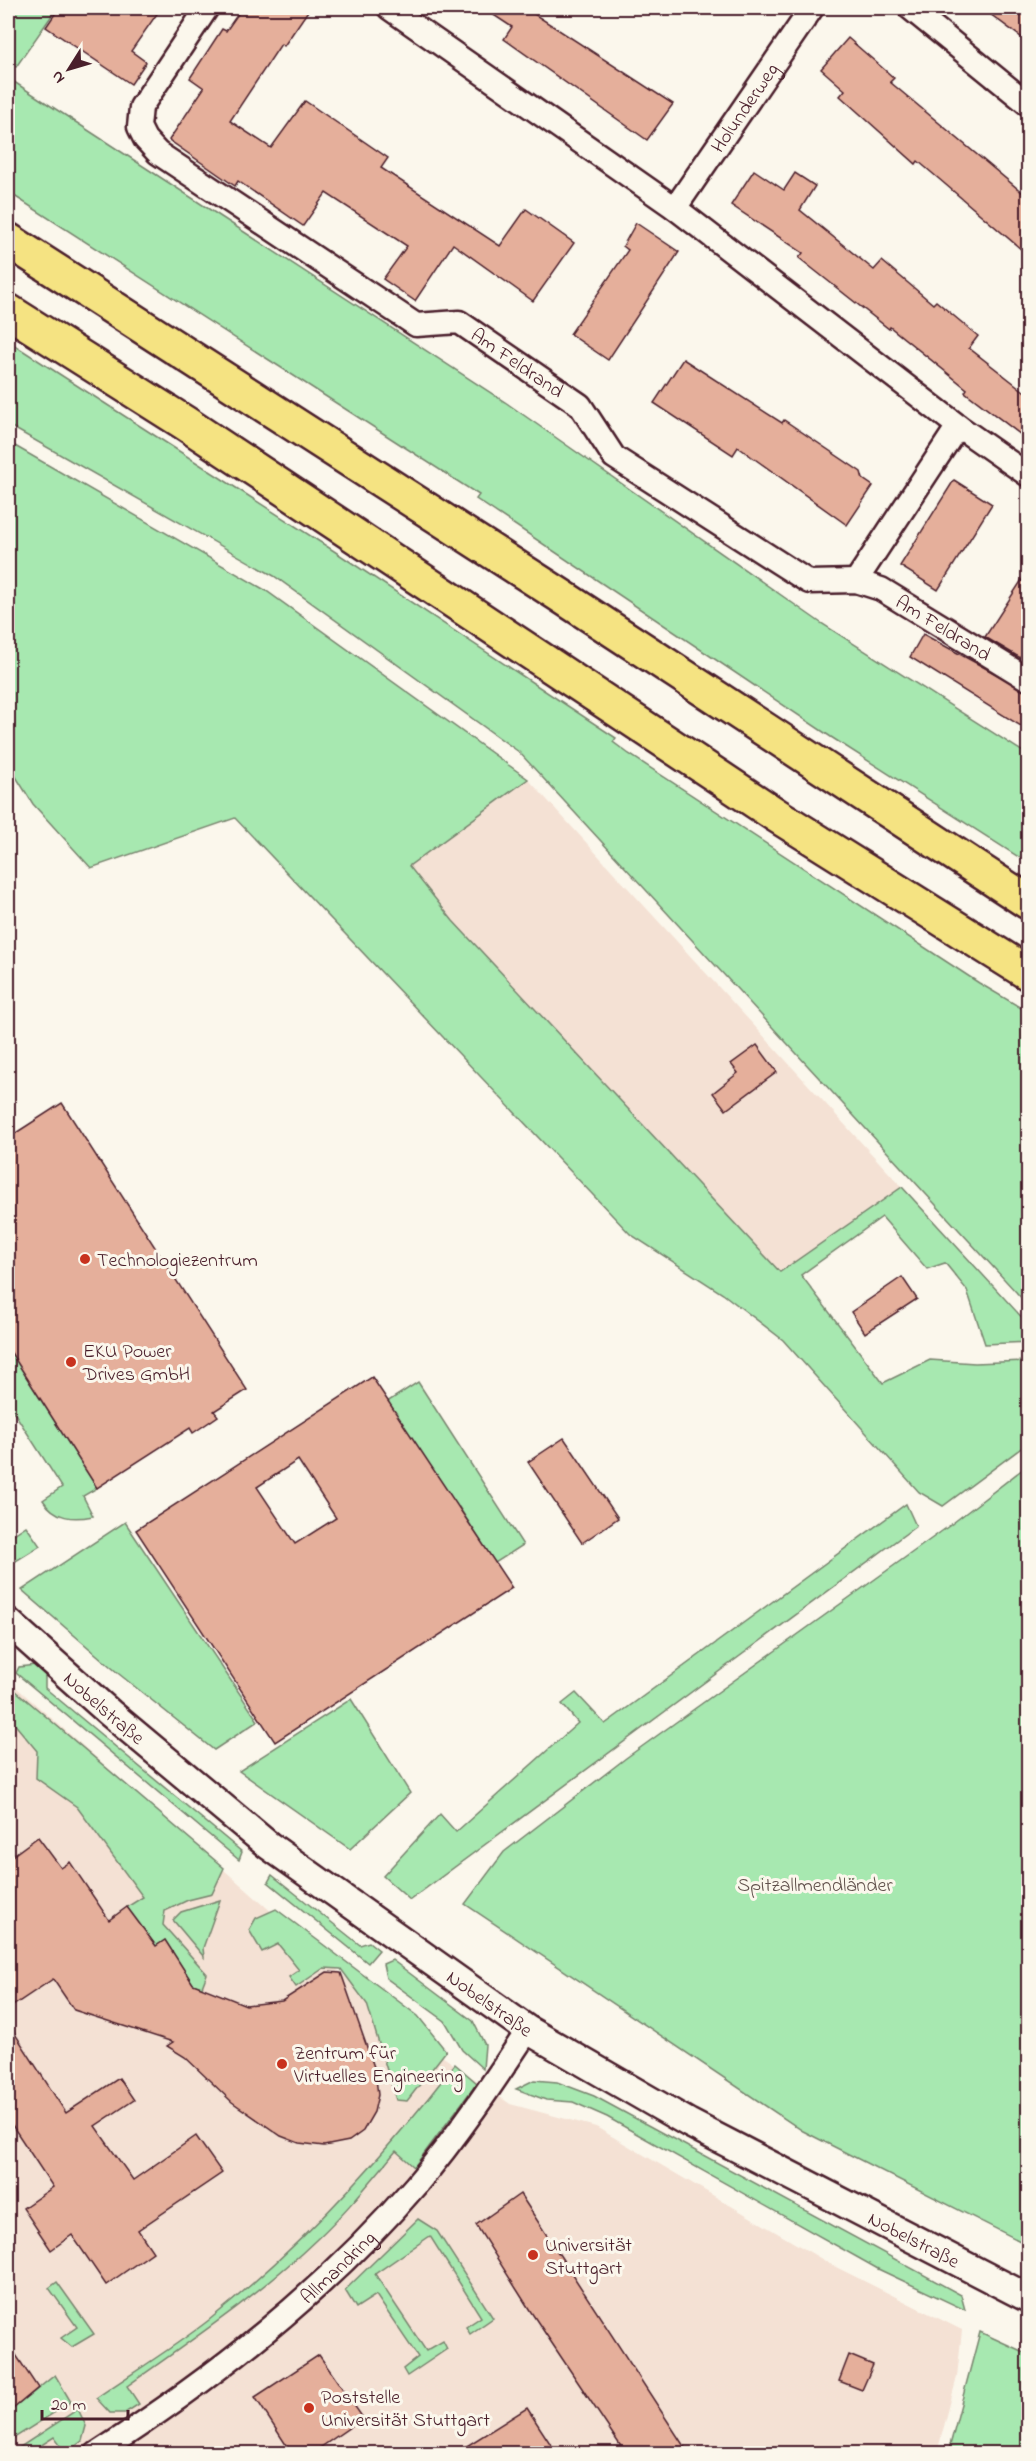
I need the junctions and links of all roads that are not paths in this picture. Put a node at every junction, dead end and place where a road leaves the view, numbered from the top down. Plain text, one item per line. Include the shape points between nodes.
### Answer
1 (207, 8) edge
2 (389, 8) edge
3 (812, 8) edge
4 (910, 8) edge
5 (1029, 104) edge
6 (675, 208) junction
7 (8, 240) edge
8 (8, 311) edge
9 (958, 426) junction
10 (1029, 475) edge
11 (856, 581) junction
12 (1029, 679) edge
13 (1029, 902) edge
14 (1029, 973) edge
15 (8, 1622) edge
16 (528, 2030) junction
17 (1029, 2298) edge
18 (96, 2454) edge

1 - 11 street, Am Feldrand via 141,107 139,127 158,153 416,325 459,322 580,405 614,457 809,582
2 - 6 street
3 - 6 street, Holunderweg
4 - 5 street
6 - 9 street
7 - 13 highway
8 - 14 highway via 205,436 776,815
9 - 10 street
9 - 11 street
11 - 12 street, Am Feldrand via 881,589
15 - 16 street, Nobelstraße via 268,1845
16 - 17 street, Nobelstraße via 689,2123
16 - 18 street, Allmandring via 417,2184 324,2281 254,2343

